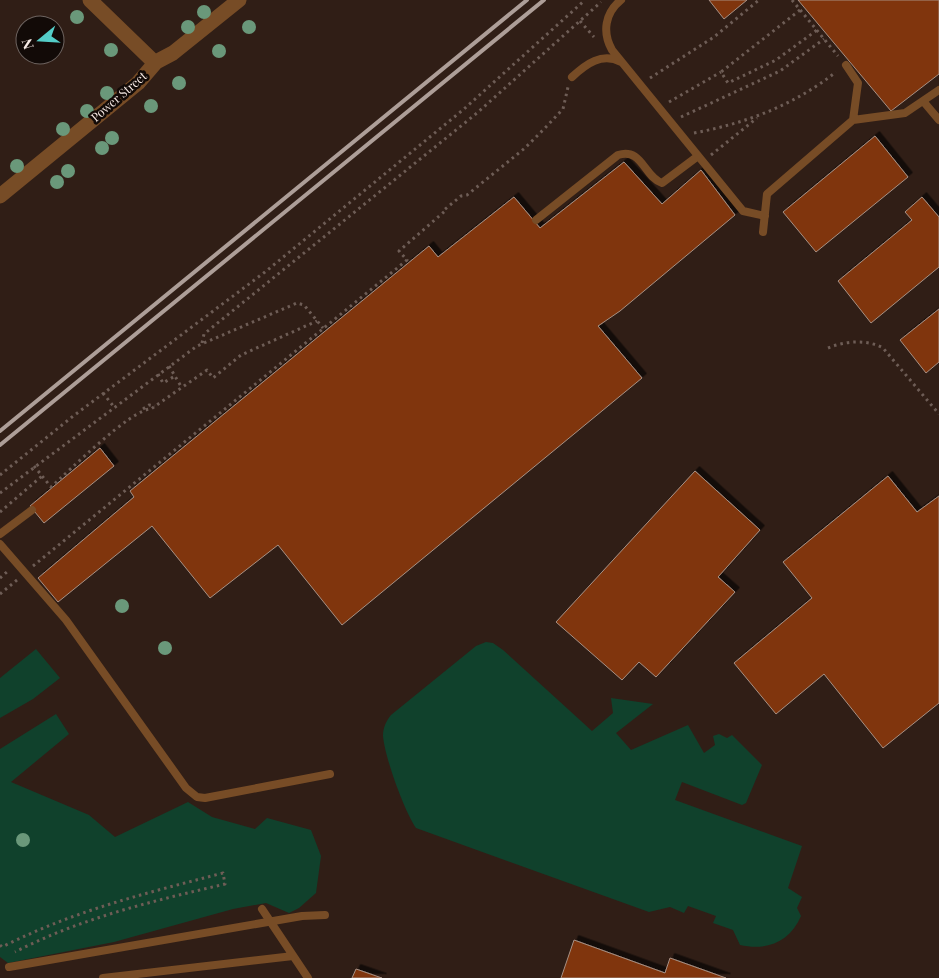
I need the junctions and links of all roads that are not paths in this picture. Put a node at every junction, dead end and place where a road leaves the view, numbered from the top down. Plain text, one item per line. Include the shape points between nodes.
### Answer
1 (90, 0) edge
2 (239, 0) edge
3 (622, 0) edge
4 (155, 63) junction
5 (623, 63) junction
6 (846, 65) road end
7 (572, 77) dead end
8 (939, 90) edge
9 (924, 101) junction
10 (853, 120) junction
11 (939, 120) edge
12 (701, 159) junction
13 (0, 196) edge
14 (765, 216) junction
15 (536, 220) dead end
16 (763, 232) dead end
17 (32, 510) dead end
18 (0, 534) edge
19 (0, 544) edge
20 (330, 774) dead end
21 (262, 909) dead end
22 (325, 915) dead end
23 (271, 922) junction
24 (293, 956) junction
25 (9, 967) dead end
26 (103, 978) edge
27 (308, 978) edge

1 - 4 street
2 - 4 street, Power Street via 173,53
3 - 5 lane via 609,14 606,30 609,44
4 - 13 street, Power Street via 138,83
5 - 7 lane via 610,58 588,63
5 - 12 lane
6 - 10 lane via 858,83
8 - 9 lane
9 - 10 lane via 901,114
9 - 11 lane
10 - 14 lane via 767,194
12 - 14 lane via 743,211
12 - 15 lane via 662,183 636,156 618,154
14 - 16 lane
17 - 18 lane
19 - 20 lane via 66,620 194,795 205,798
21 - 23 lane
22 - 23 lane
23 - 24 lane
23 - 25 lane
24 - 26 lane
24 - 27 lane

